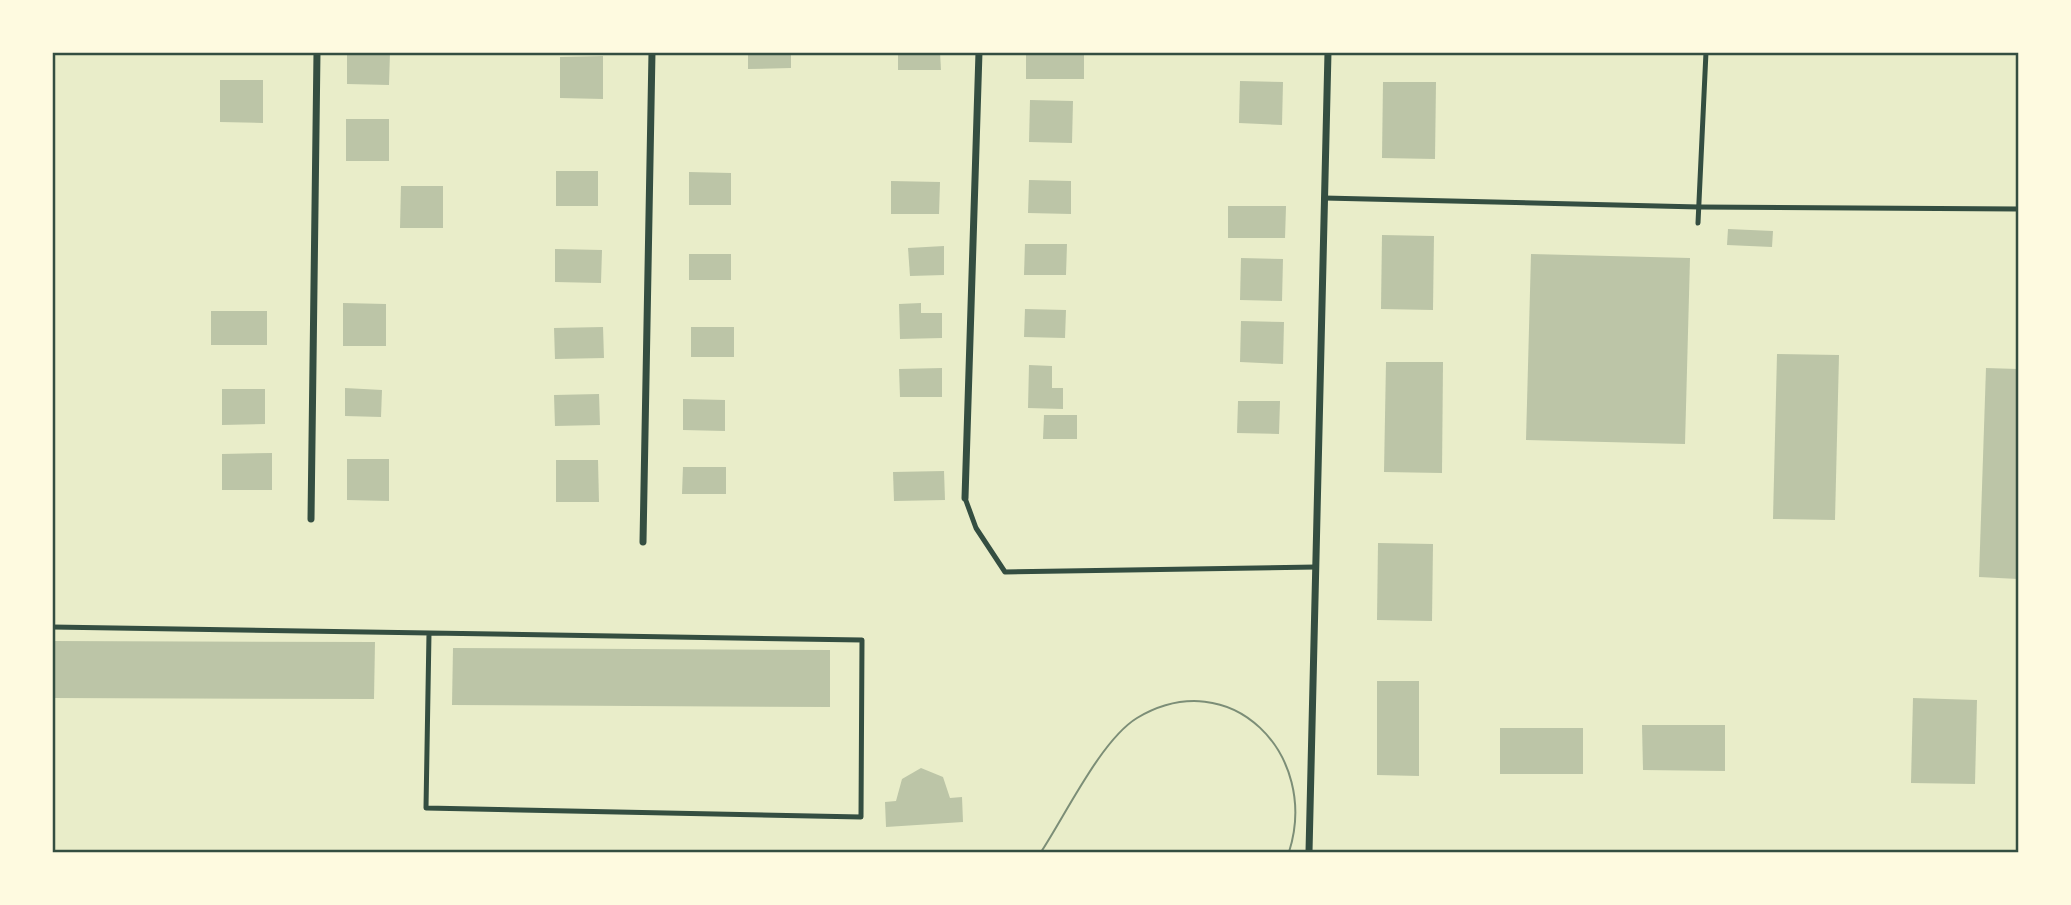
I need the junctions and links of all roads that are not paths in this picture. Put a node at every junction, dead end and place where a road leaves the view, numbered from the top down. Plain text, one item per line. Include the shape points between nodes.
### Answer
1 (317, 52) edge
2 (652, 52) edge
3 (979, 52) edge
4 (1328, 52) edge
5 (1706, 52) edge
6 (1324, 198) junction
7 (1699, 206) junction
8 (2018, 209) edge
9 (1698, 223) dead end
10 (965, 498) joint
11 (311, 519) dead end
12 (643, 542) dead end
13 (1316, 567) junction
14 (52, 627) edge
15 (429, 633) junction
16 (1310, 852) edge

1 - 11 street
2 - 12 street
3 - 10 street
4 - 6 street
5 - 7 lane
6 - 7 lane
6 - 13 street
7 - 8 lane
7 - 9 lane
10 - 13 lane via 976,528 1005,572
13 - 16 street
14 - 15 lane
15 - 15 lane via 862,640 861,817 426,808

